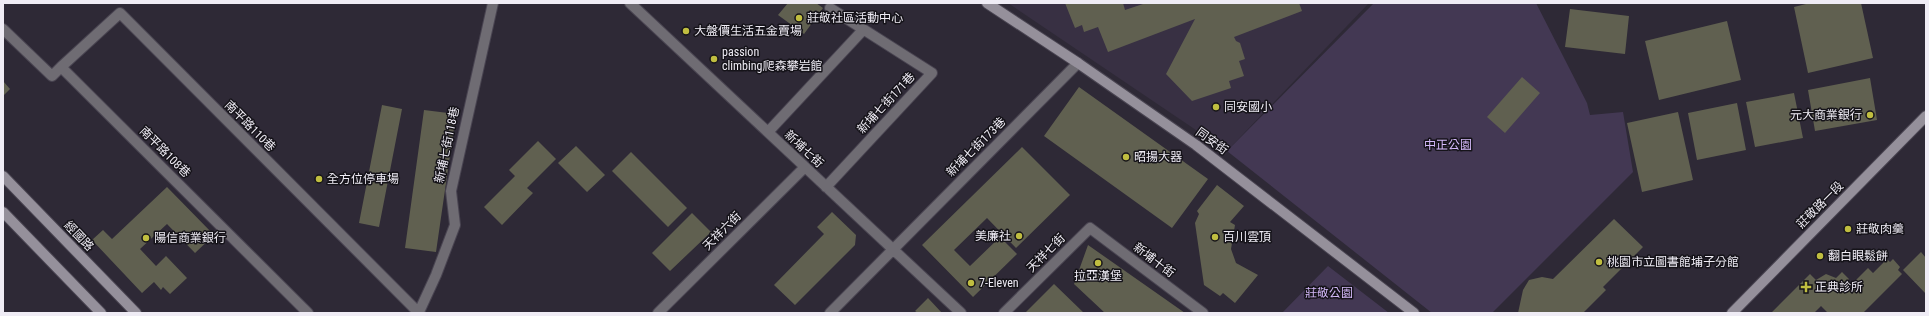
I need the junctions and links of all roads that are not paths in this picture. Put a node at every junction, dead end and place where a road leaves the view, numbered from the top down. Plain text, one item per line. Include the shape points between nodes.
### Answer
1 (493, 3) edge
2 (630, 3) edge
3 (987, 3) edge
4 (830, 8) dead end
5 (3, 29) edge
6 (863, 30) junction
7 (1078, 63) junction
8 (61, 67) junction
9 (1926, 116) edge
10 (768, 132) junction
11 (805, 167) junction
12 (3, 176) edge
13 (826, 187) junction
14 (3, 212) edge
15 (1090, 228) joint
16 (893, 250) junction
17 (101, 313) edge
18 (136, 313) edge
19 (308, 313) edge
20 (419, 313) edge
21 (658, 313) edge
22 (830, 313) edge
23 (961, 313) edge
24 (1004, 313) edge
25 (1203, 313) edge
26 (1414, 313) edge
27 (1732, 313) edge

1 - 20 street, 新埔七街118巷 via 451,191 455,225
2 - 10 street, 新埔七街
3 - 7 street, 同安街
4 - 6 street, 新埔七街171巷
5 - 8 street via 52,76
6 - 10 street
6 - 13 street, 新埔七街171巷 via 932,73
7 - 16 street, 新埔七街173巷
7 - 26 street, 同安街 via 1232,172
8 - 19 street, 南平路108巷
8 - 20 street, 南平路110巷 via 120,13
9 - 27 street, 莊敬路一段
10 - 11 street, 新埔七街
11 - 13 street, 新埔七街
11 - 21 street, 天祥六街
12 - 18 street, 經國路
13 - 16 street, 新埔七街
14 - 17 street
15 - 24 street, 天祥七街
15 - 25 street, 新埔十街
16 - 22 street, 新埔七街173巷
16 - 23 street, 新埔七街

